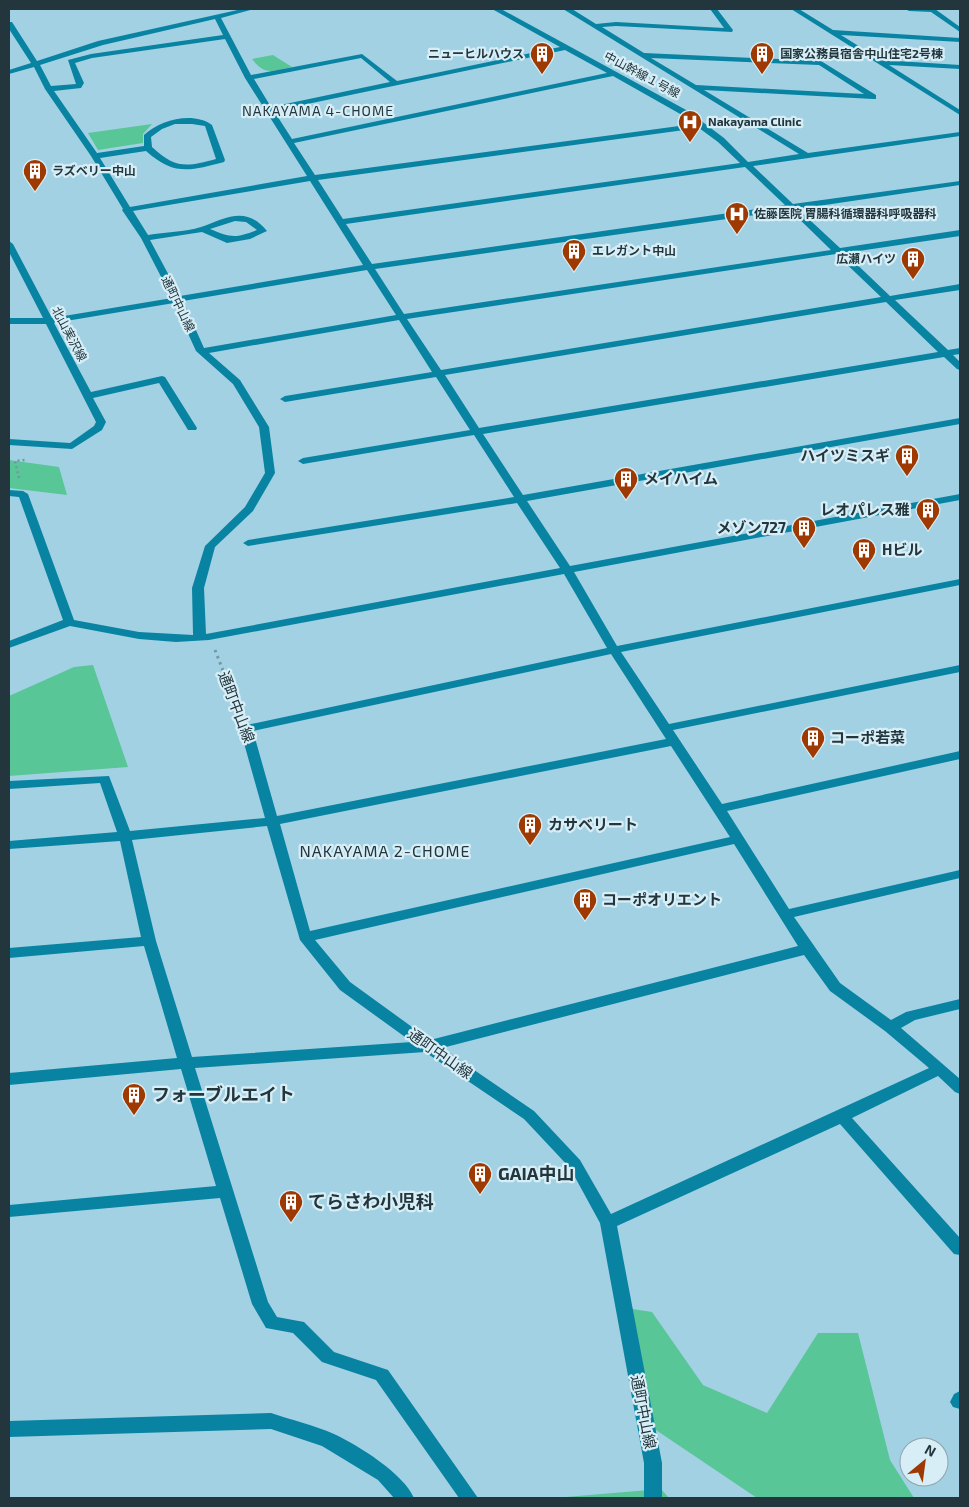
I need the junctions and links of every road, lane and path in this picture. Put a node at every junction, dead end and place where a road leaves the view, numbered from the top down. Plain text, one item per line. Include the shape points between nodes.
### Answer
1 (250, 9) edge
2 (496, 9) edge
3 (567, 9) edge
4 (714, 9) edge
5 (796, 9) edge
6 (909, 9) edge
7 (932, 9) edge
8 (217, 16) junction
9 (9, 24) edge
10 (595, 26) junction
11 (960, 30) edge
12 (832, 32) junction
13 (228, 36) junction
14 (960, 40) edge
15 (565, 48) junction
16 (643, 55) junction
17 (880, 62) junction
18 (36, 64) junction
19 (960, 66) edge
20 (9, 72) edge
21 (613, 74) junction
22 (248, 78) junction
23 (396, 84) junction
24 (695, 87) junction
25 (49, 89) junction
26 (269, 110) junction
27 (960, 113) edge
28 (701, 125) junction
29 (960, 134) edge
30 (289, 142) junction
31 (148, 148) junction
32 (95, 156) junction
33 (806, 156) junction
34 (746, 164) junction
35 (312, 178) junction
36 (960, 183) edge
37 (791, 207) junction
38 (126, 210) junction
39 (340, 222) junction
40 (203, 229) junction
41 (960, 233) edge
42 (145, 238) junction
43 (9, 244) edge
44 (838, 252) junction
45 (368, 267) junction
46 (960, 287) edge
47 (888, 298) junction
48 (177, 299) junction
49 (401, 317) junction
50 (9, 320) edge
51 (48, 321) junction
52 (201, 350) junction
53 (960, 351) edge
54 (946, 353) junction
55 (960, 367) edge
56 (438, 373) junction
57 (88, 396) junction
58 (285, 399) dead end
59 (960, 421) edge
60 (192, 428) dead end
61 (476, 432) junction
62 (9, 442) edge
63 (32, 460) dead end
64 (303, 461) dead end
65 (9, 493) edge
66 (23, 494) junction
67 (960, 497) edge
68 (520, 499) junction
69 (248, 543) dead end
70 (566, 570) junction
71 (960, 582) edge
72 (69, 622) junction
73 (200, 638) junction
74 (9, 645) edge
75 (212, 645) dead end
76 (614, 650) junction
77 (960, 668) edge
78 (666, 728) junction
79 (246, 729) junction
80 (675, 741) junction
81 (960, 755) edge
82 (9, 785) edge
83 (719, 809) junction
84 (274, 821) junction
85 (125, 836) junction
86 (738, 839) junction
87 (9, 845) edge
88 (960, 874) edge
89 (786, 914) junction
90 (305, 937) junction
91 (148, 941) junction
92 (807, 949) junction
93 (9, 953) edge
94 (960, 1004) edge
95 (890, 1027) junction
96 (428, 1046) junction
97 (186, 1063) junction
98 (940, 1069) junction
99 (9, 1079) edge
100 (960, 1088) edge
101 (842, 1116) junction
102 (225, 1191) junction
103 (9, 1211) edge
104 (608, 1223) junction
105 (960, 1250) edge
106 (9, 1429) edge
107 (405, 1498) edge
108 (469, 1498) edge
109 (653, 1498) edge

1 - 8 street
2 - 15 street, 中山幹線１号線
3 - 10 street
4 - 10 street via 728,30 616,24
5 - 12 street
6 - 7 street
7 - 11 street
8 - 13 street
8 - 18 street via 102,43
9 - 18 street, 通町中山線
10 - 16 street
12 - 14 street
12 - 17 street
13 - 22 street
13 - 25 street via 76,60 71,62 80,83 78,86
15 - 21 street, 中山幹線１号線
15 - 23 street
16 - 24 street
16 - 24 street via 821,63 873,98
17 - 19 street
17 - 27 street
18 - 20 street
18 - 25 street, 通町中山線
21 - 28 street, 中山幹線１号線 via 685,112
21 - 30 street
22 - 23 street via 362,56
22 - 26 street
23 - 26 street
24 - 33 street
25 - 32 street, 通町中山線
26 - 30 street
28 - 34 street, 中山幹線１号線
28 - 35 street
29 - 33 street
30 - 35 street
31 - 31 street via 147,137 154,128 196,121 208,125 221,160 182,167 168,165
31 - 32 street
32 - 38 street, 通町中山線
33 - 34 street
34 - 37 street, 中山幹線１号線
34 - 39 street
35 - 38 street
35 - 39 street
36 - 37 street
37 - 44 street, 中山幹線１号線
37 - 45 street
38 - 42 street, 通町中山線
39 - 45 street
40 - 40 street via 222,220 242,218 256,222 263,231 227,240
40 - 42 street
41 - 44 street
42 - 48 street, 通町中山線
43 - 51 street, 北山実沢線
44 - 47 street, 中山幹線１号線
44 - 49 street
45 - 48 street
45 - 49 street
46 - 47 street
47 - 54 street, 中山幹線１号線
47 - 56 street
48 - 51 street
48 - 52 street, 通町中山線
49 - 52 street
49 - 56 street
50 - 51 street
51 - 57 street, 北山実沢線
52 - 73 street, 通町中山線 via 237,382 264,427 270,473 249,509 210,546 198,588
53 - 54 street
54 - 55 street, 中山幹線１号線
54 - 61 street
56 - 58 street
56 - 61 street
57 - 60 street via 162,380
57 - 62 street, 北山実沢線 via 101,422 72,446
59 - 68 street
61 - 64 street
61 - 68 street
63 - 66 path via 15,461
65 - 66 street
66 - 72 street
67 - 70 street
68 - 69 street
68 - 70 street
70 - 73 street
70 - 76 street
71 - 76 street
72 - 73 street via 101,631
72 - 74 street
75 - 79 path, 通町中山線
76 - 78 street
76 - 79 street
77 - 78 street
78 - 80 street
79 - 84 street, 通町中山線
80 - 83 street
80 - 84 street
81 - 83 street
82 - 85 street via 105,779
83 - 86 street
84 - 85 street
84 - 90 street, 通町中山線
85 - 87 street
85 - 91 street
86 - 89 street
86 - 90 street
88 - 89 street
89 - 92 street
90 - 96 street, 通町中山線 via 345,986
91 - 93 street
91 - 97 street
92 - 95 street via 834,987
92 - 96 street
94 - 95 street via 911,1016
95 - 98 street
96 - 97 street
96 - 104 street, 通町中山線 via 530,1115 575,1164
97 - 99 street
97 - 102 street
98 - 100 street
98 - 101 street
101 - 104 street
101 - 105 street
102 - 103 street
102 - 108 street via 260,1304 272,1323 298,1327 328,1357 382,1375
104 - 109 street, 通町中山線 via 653,1463
106 - 107 street via 271,1421 328,1440 384,1474

